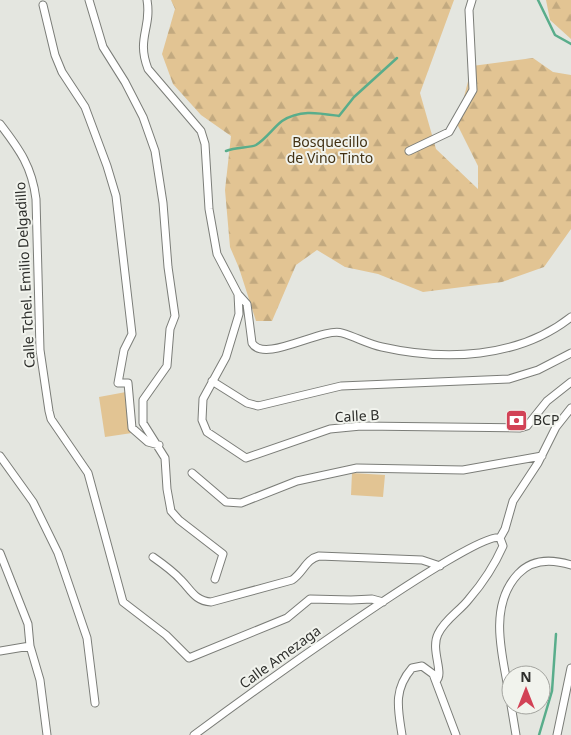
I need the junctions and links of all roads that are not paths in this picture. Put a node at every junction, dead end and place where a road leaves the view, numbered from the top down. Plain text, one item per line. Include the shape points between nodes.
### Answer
1 (89, 0) edge
2 (147, 0) edge
3 (472, 0) edge
4 (44, 5) dead end
5 (0, 124) edge
6 (408, 151) dead end
7 (238, 294) junction
8 (571, 317) edge
9 (571, 353) edge
10 (212, 381) junction
11 (571, 382) edge
12 (571, 408) edge
13 (159, 446) junction
14 (0, 456) edge
15 (542, 456) junction
16 (192, 473) dead end
17 (500, 538) junction
18 (0, 554) edge
19 (153, 557) dead end
20 (571, 565) edge
21 (440, 566) junction
22 (215, 579) dead end
23 (383, 602) junction
24 (30, 646) junction
25 (0, 651) edge
26 (506, 665) edge
27 (571, 668) edge
28 (436, 681) junction
29 (95, 703) dead end
30 (513, 715) edge
31 (47, 735) edge
32 (194, 735) edge
33 (402, 735) edge
34 (456, 735) edge
35 (516, 735) edge
36 (556, 735) edge

1 - 13 street via 103,47 143,117 155,151 175,310 167,366 143,400 145,428
2 - 7 street via 148,18 141,48 143,57 148,69 200,131 207,156 209,209 217,254
3 - 6 street via 469,10 473,90 449,132
4 - 13 street via 54,55 85,106 116,196 132,334 124,350 118,383 128,383 132,428 148,442
5 - 23 street, Calle Tchel. Emilio Delgadillo via 18,148 33,179 40,350 52,419 88,473 123,602 166,635 187,657 287,618 310,598 372,598
7 - 8 street via 246,304 252,343 263,350 342,332 380,347 404,352 468,355 490,352 535,338 561,326
7 - 10 street via 236,330
9 - 10 street via 538,370 509,379 341,386 258,406 247,403
10 - 11 street, Calle B via 202,406 204,428 246,458 330,429 361,426 520,428 527,426 547,401
12 - 15 street via 556,427
13 - 22 street via 166,462 171,511 223,554
14 - 29 street via 33,502 62,561 87,638
15 - 16 street via 463,470 356,468 297,481 232,504
15 - 17 street via 513,501
17 - 21 street, Calle Amezaga via 490,537
17 - 28 street via 503,546 496,558 469,599 438,634 434,651 440,677
18 - 24 street via 28,624
19 - 21 street via 181,579 199,600 211,602 292,580 308,562 319,556 422,560
20 - 26 street via 529,564 507,587 499,618
21 - 23 street, Calle Amezaga
23 - 32 street, Calle Amezaga
24 - 25 street
24 - 31 street via 40,680
27 - 36 street
28 - 33 street via 430,670 422,666 412,668 405,677 396,703
28 - 34 street
30 - 35 street

